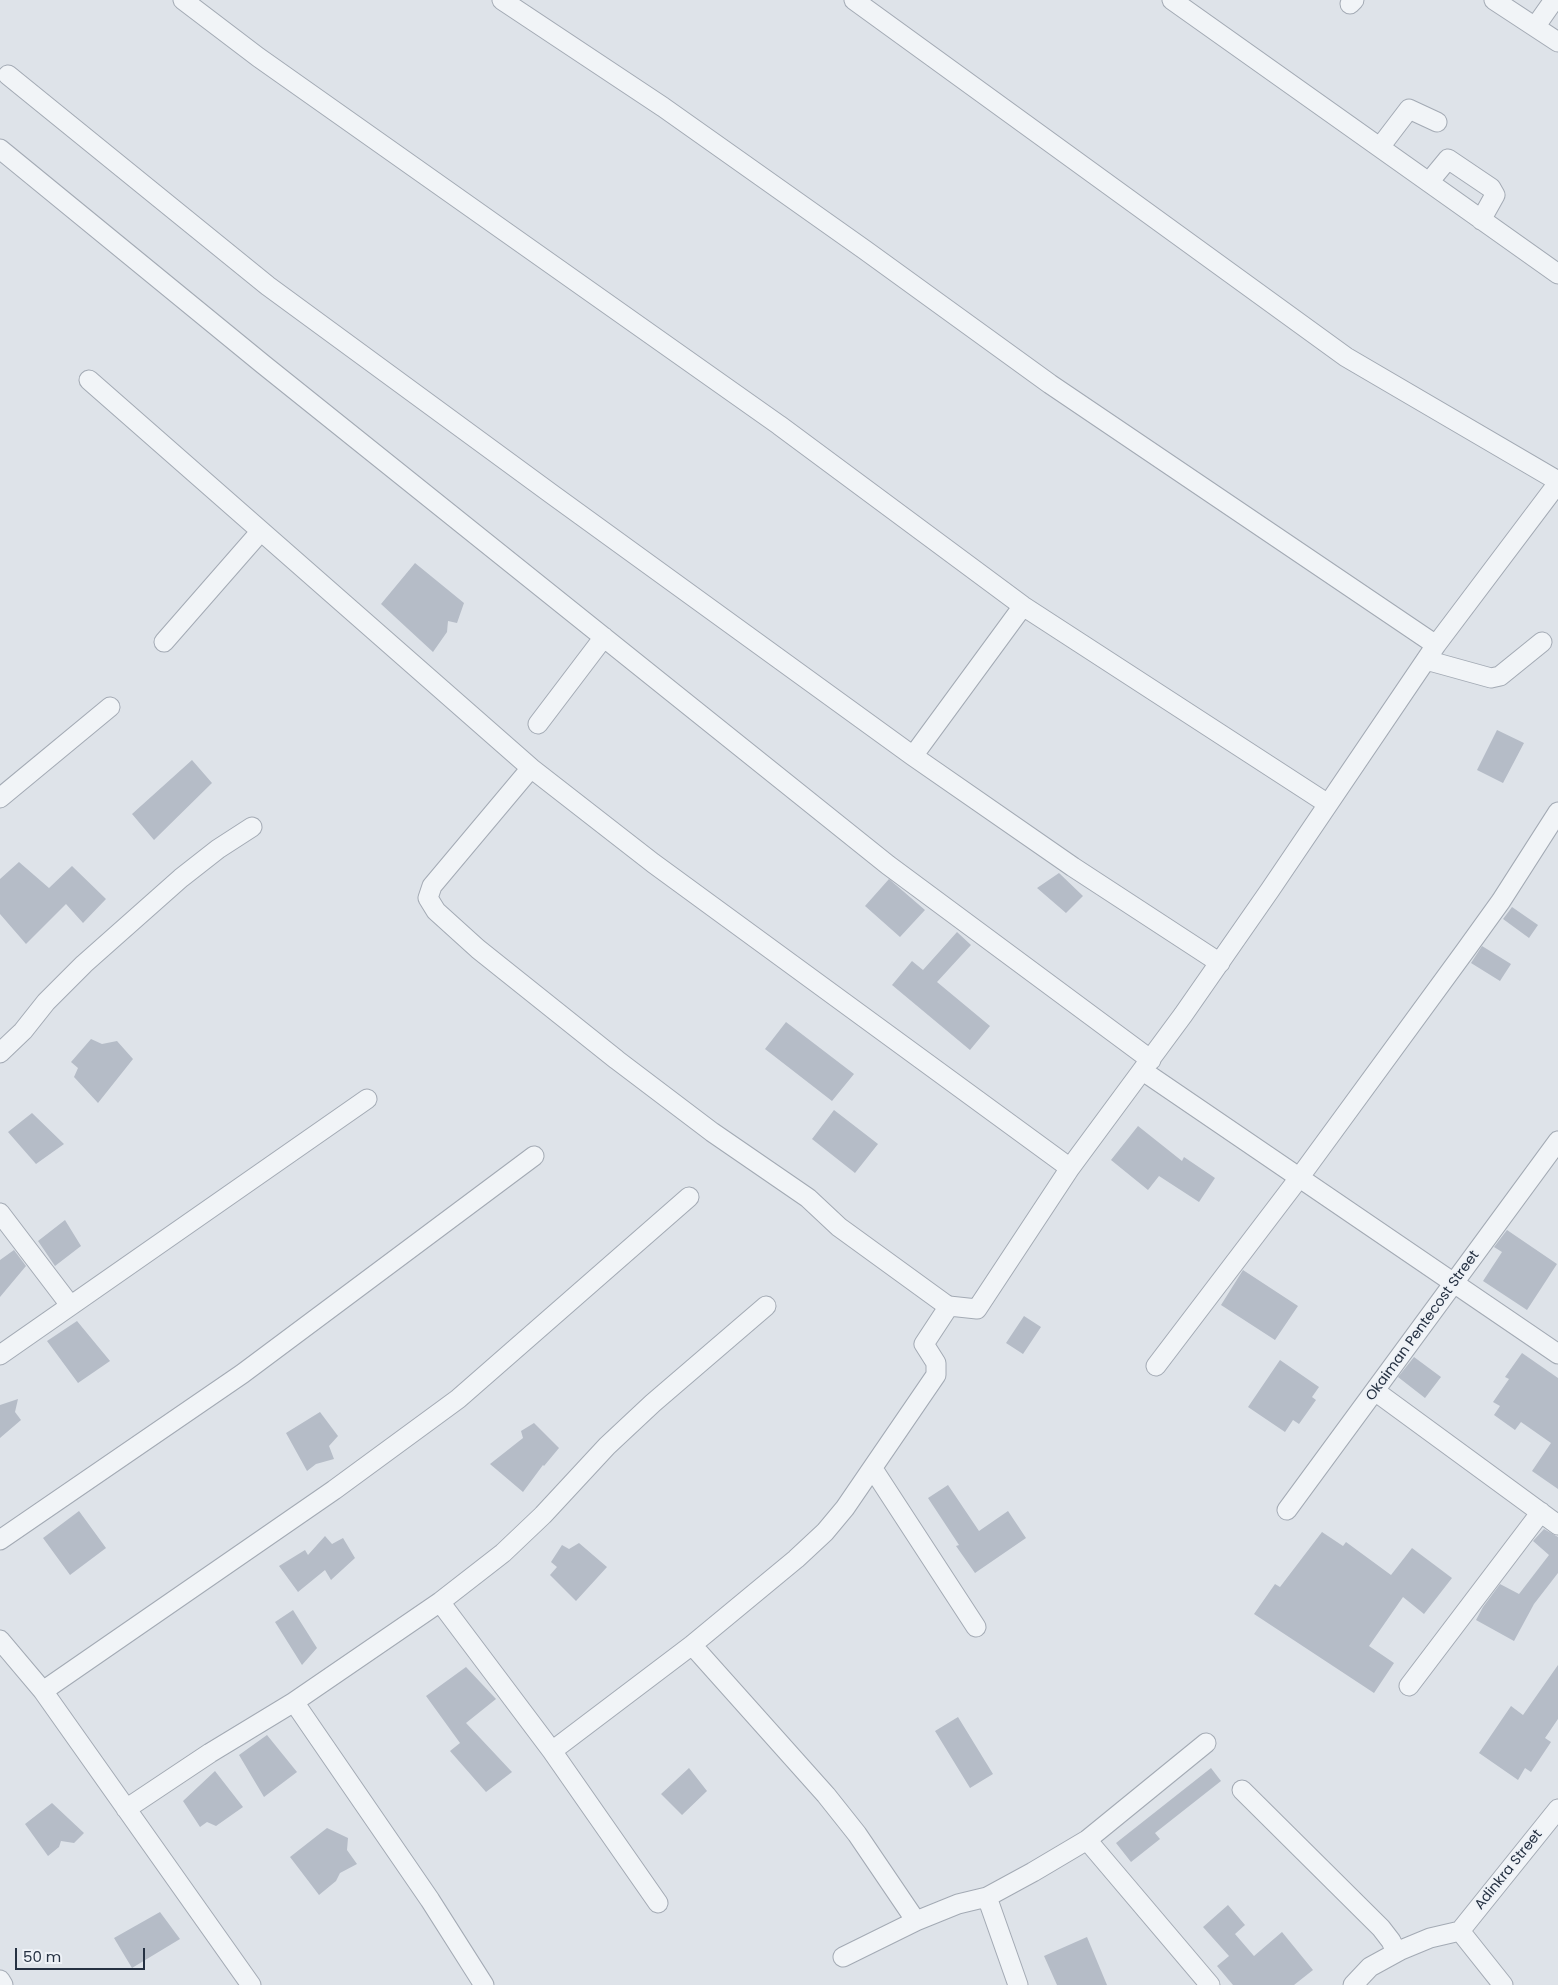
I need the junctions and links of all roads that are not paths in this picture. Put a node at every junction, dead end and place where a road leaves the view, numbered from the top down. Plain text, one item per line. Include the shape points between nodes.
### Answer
1 (183, 0) edge
2 (502, 0) edge
3 (854, 0) edge
4 (1172, 0) edge
5 (1494, 0) edge
6 (1554, 0) edge
7 (1514, 5) edge
8 (1534, 27) junction
9 (1558, 42) edge
10 (8, 75) dead end
11 (1437, 122) dead end
12 (1380, 147) junction
13 (0, 150) edge
14 (1430, 182) junction
15 (1480, 220) junction
16 (1558, 274) edge
17 (89, 380) dead end
18 (1558, 482) edge
19 (261, 531) junction
20 (1023, 606) junction
21 (604, 637) junction
22 (164, 642) dead end
23 (1542, 642) dead end
24 (1431, 652) junction
25 (110, 707) dead end
26 (538, 724) dead end
27 (913, 756) junction
28 (531, 768) junction
29 (0, 798) edge
30 (1328, 804) junction
31 (1558, 812) edge
32 (252, 827) dead end
33 (1220, 963) junction
34 (0, 1053) edge
35 (1147, 1065) junction
36 (368, 1099) dead end
37 (1558, 1141) edge
38 (534, 1156) dead end
39 (1070, 1168) junction
40 (1299, 1178) junction
41 (689, 1197) dead end
42 (0, 1213) edge
43 (1454, 1282) junction
44 (70, 1305) junction
45 (766, 1306) dead end
46 (946, 1310) junction
47 (1558, 1354) edge
48 (0, 1355) edge
49 (1156, 1366) dead end
50 (1375, 1391) junction
51 (873, 1469) junction
52 (1287, 1510) dead end
53 (1541, 1512) junction
54 (1558, 1525) edge
55 (0, 1540) edge
56 (440, 1602) junction
57 (976, 1627) dead end
58 (0, 1640) edge
59 (692, 1645) junction
60 (1409, 1686) dead end
61 (43, 1691) junction
62 (294, 1702) junction
63 (1206, 1743) dead end
64 (552, 1751) junction
65 (1242, 1790) dead end
66 (126, 1809) junction
67 (1558, 1810) edge
68 (1087, 1840) junction
69 (987, 1897) junction
70 (658, 1903) dead end
71 (916, 1921) junction
72 (1460, 1931) junction
73 (1398, 1951) junction
74 (843, 1957) dead end
75 (0, 1980) edge
76 (4, 1985) edge
77 (251, 1985) edge
78 (484, 1985) edge
79 (1018, 1985) edge
80 (1210, 1985) edge
81 (1353, 1985) edge
82 (1503, 1985) edge

1 - 20 street via 258,57 779,425
2 - 24 street via 663,107
3 - 18 street via 1346,357
4 - 12 street
5 - 7 street
6 - 8 street
7 - 8 street
8 - 9 street
10 - 27 street via 268,286
11 - 12 street via 1409,109
12 - 14 street
13 - 21 street via 271,372
14 - 15 street
14 - 15 street via 1448,159 1490,188 1494,195
15 - 16 street
17 - 19 street
18 - 24 street
19 - 22 street
19 - 28 street
20 - 27 street
20 - 30 street
21 - 26 street
21 - 35 street via 888,865
23 - 24 street via 1500,676 1491,678
24 - 30 street
25 - 29 street
27 - 33 street via 1072,867
28 - 39 street via 653,863
28 - 46 street via 432,886 428,898 436,911 478,949 617,1060 712,1132 808,1198 839,1227
30 - 33 street
31 - 40 street via 1501,900
32 - 34 street via 181,878 84,964
33 - 35 street
35 - 39 street
35 - 40 street
36 - 44 street
37 - 43 street, Okaiman Pentecost Street
38 - 55 street via 242,1374
39 - 46 street via 977,1309
40 - 43 street
40 - 49 street
41 - 61 street via 451,1404 334,1490
42 - 44 street
43 - 47 street
43 - 50 street, Okaiman Pentecost Street
44 - 48 street
45 - 56 street via 607,1446 503,1553
46 - 51 street via 924,1344 936,1362 936,1375
50 - 52 street, Okaiman Pentecost Street
50 - 53 street
51 - 57 street
51 - 59 street via 825,1532
53 - 54 street
53 - 60 street
56 - 62 street
56 - 64 street
58 - 61 street
59 - 64 street
59 - 71 street via 851,1826
61 - 66 street
62 - 66 street
62 - 78 street via 425,1892
63 - 68 street
64 - 70 street
65 - 73 street via 1381,1928
66 - 77 street
67 - 72 street, Adinkra Street
68 - 69 street
68 - 80 street
69 - 71 street via 958,1904
69 - 79 street
71 - 74 street
72 - 73 street via 1430,1938
72 - 82 street
73 - 81 street via 1370,1968
75 - 76 street

